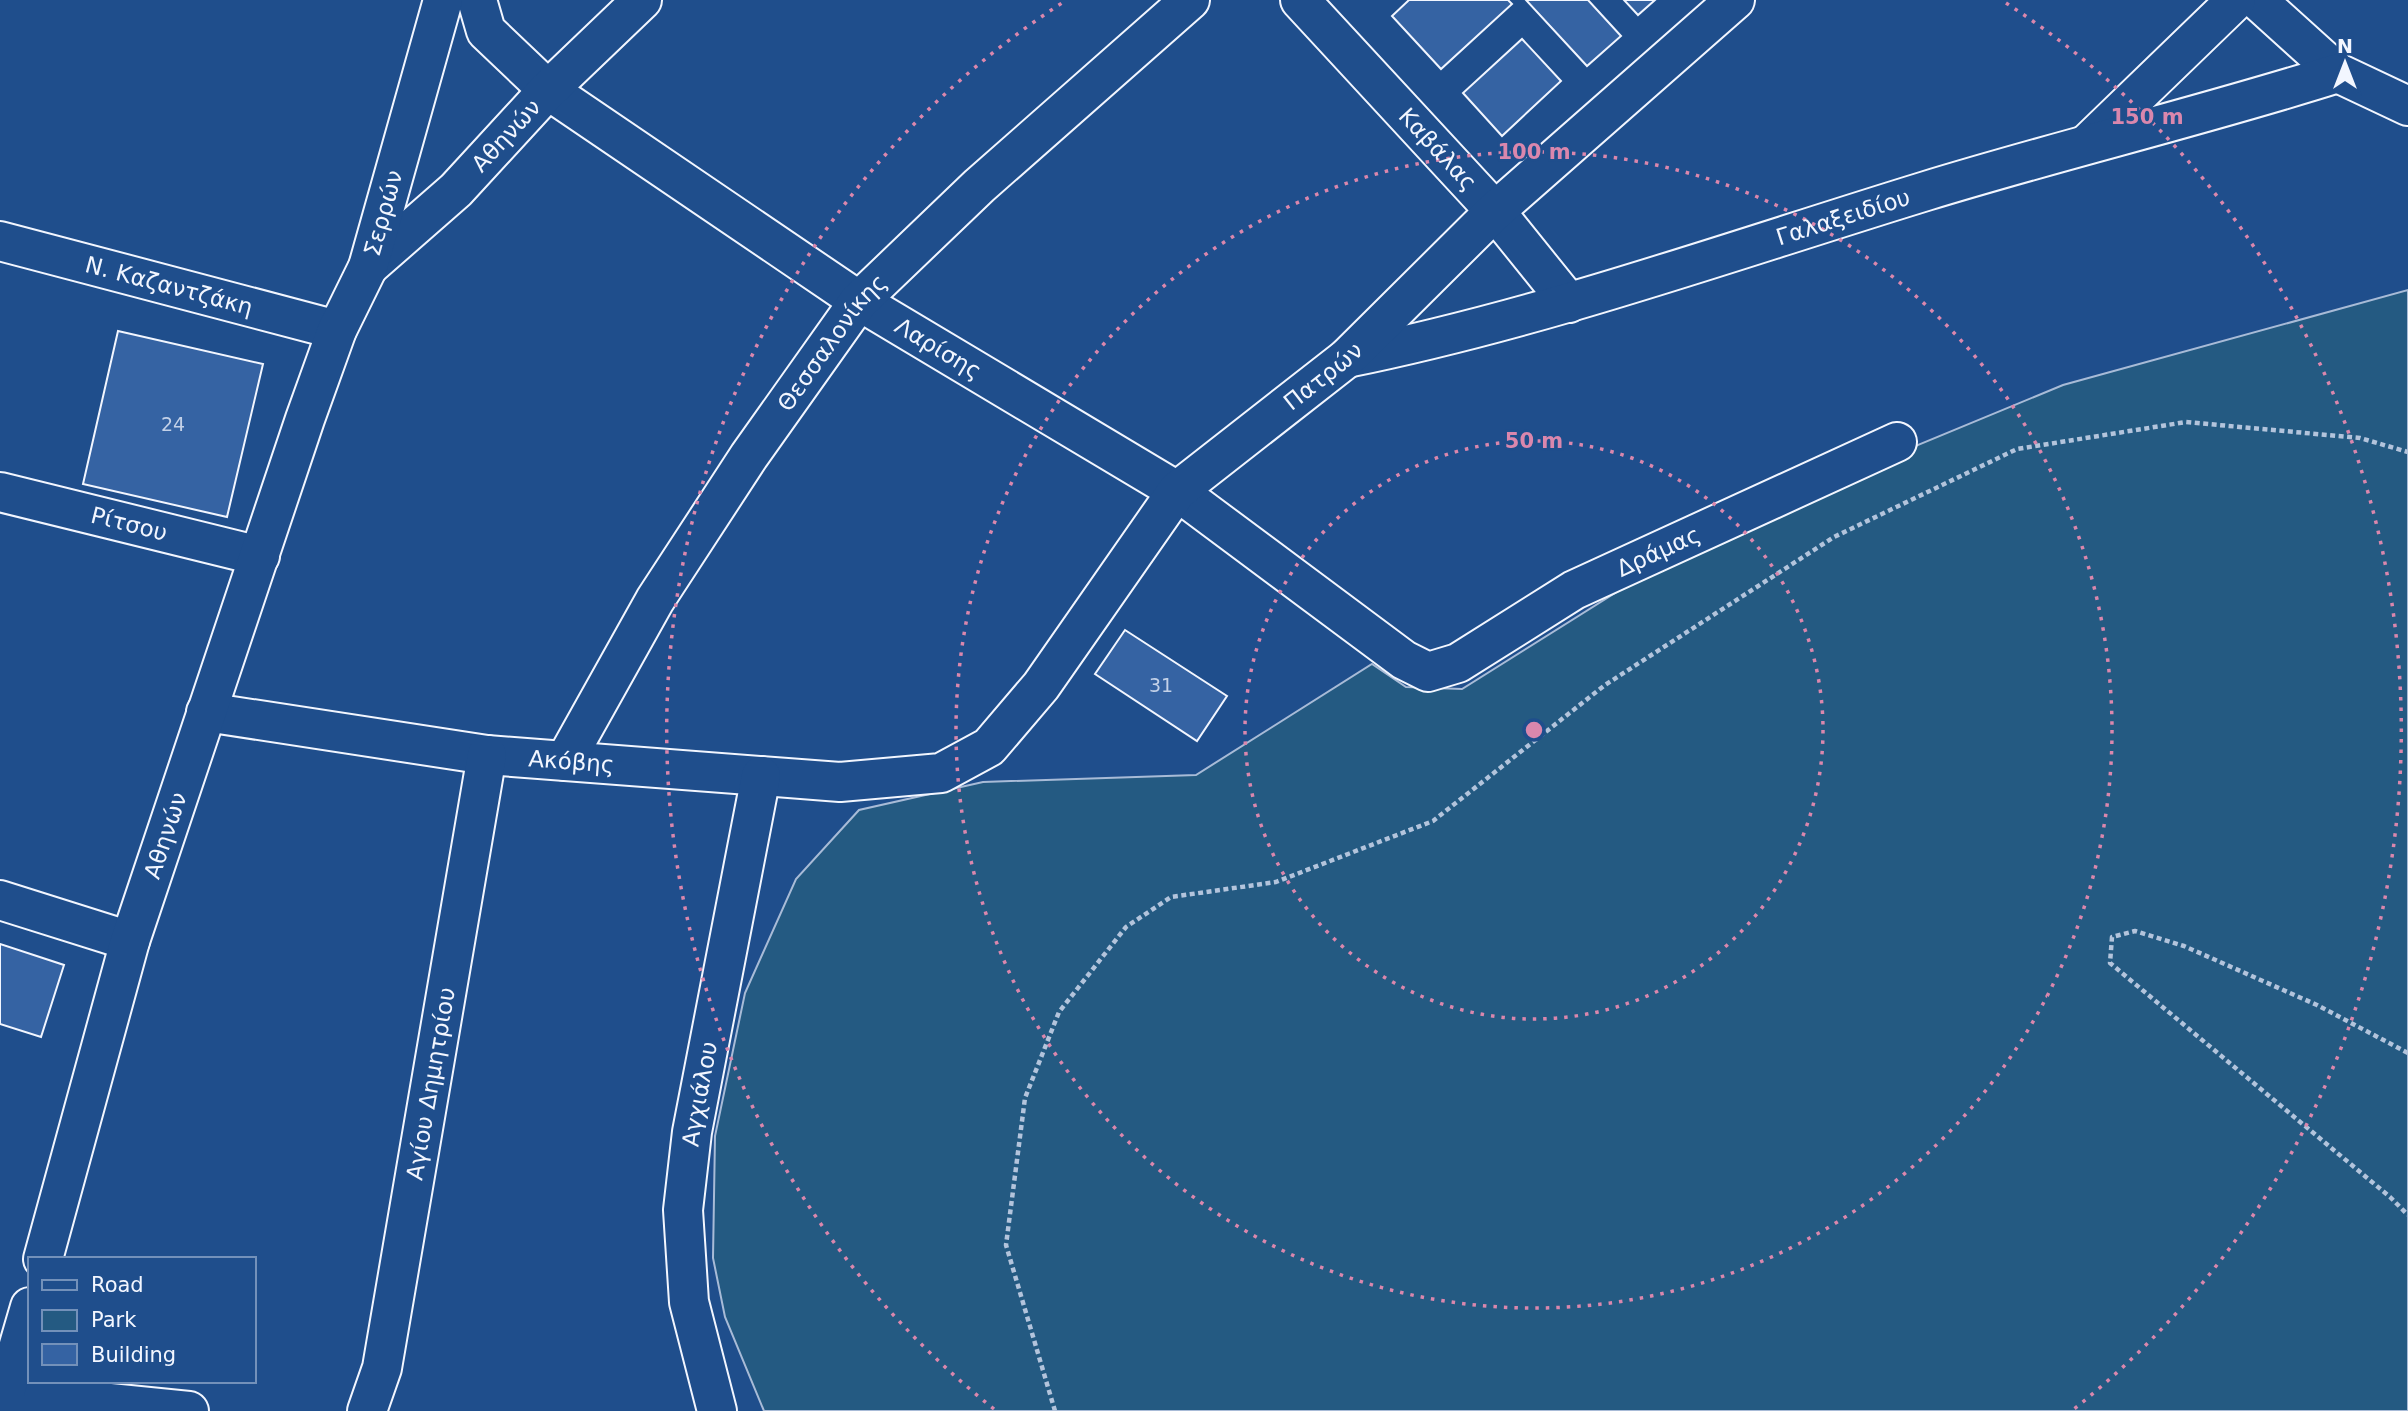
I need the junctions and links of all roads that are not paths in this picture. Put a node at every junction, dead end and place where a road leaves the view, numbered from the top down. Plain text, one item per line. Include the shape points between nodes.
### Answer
1 (443, 0) edge
2 (477, 0) edge
3 (642, 0) edge
4 (1189, 0) edge
5 (1300, 0) edge
6 (1735, 0) edge
7 (2236, 0) edge
8 (2257, 0) edge
9 (2338, 73) junction
10 (548, 90) junction
11 (2408, 106) edge
12 (2087, 145) junction
13 (1495, 211) junction
14 (0, 241) edge
15 (368, 267) junction
16 (859, 301) junction
17 (1569, 303) junction
18 (338, 330) junction
19 (1347, 358) junction
20 (305, 419) joint
21 (1897, 442) dead end
22 (1177, 491) junction
23 (0, 492) edge
24 (260, 556) junction
25 (1428, 672) joint
26 (206, 712) junction
27 (486, 755) junction
28 (565, 761) junction
29 (941, 773) joint
30 (761, 776) junction
31 (0, 900) edge
32 (130, 941) junction
33 (44, 1257) edge
34 (28, 1314) edge
35 (4, 1399) edge
36 (189, 1411) edge
37 (367, 1411) edge
38 (717, 1411) edge

1 - 15 street, Σερρών
2 - 10 street, Λαρίσης via 485,30
3 - 10 street, Αθηνών
4 - 16 street, Θεσσαλονίκης via 979,186
5 - 13 street, Καβάλας
6 - 13 street, Πατρών
7 - 12 street
8 - 9 street
9 - 11 street
9 - 12 street, Γαλαξειδίου
10 - 15 street, Αθηνών via 456,190
10 - 16 street, Λαρίσης
12 - 17 street, Γαλαξειδίου
13 - 17 street, Καβάλας
13 - 19 street, Πατρών
14 - 18 street, Ν. Καζαντζάκη
15 - 18 street, Σερρών
16 - 22 street, Λαρίσης
16 - 28 street, Θεσσαλονίκης via 748,456 655,600
17 - 19 street, Γαλαξειδίου via 1420,344
18 - 20 street, Σερρών
19 - 22 street, Πατρών
20 - 24 street, Αθηνών
21 - 25 street, Δράμας via 1574,590 1458,663
22 - 25 street, Λαρίσης via 1404,660
22 - 29 street, Πατρών via 1041,686 989,747
23 - 24 street, Ρίτσου
24 - 26 street, Αθηνών
26 - 27 street, Ακόβης
26 - 32 street, Αθηνών
27 - 28 street, Ακόβης
27 - 37 street, Αγίου Δημητρίου via 382,1368
28 - 30 street, Ακόβης
29 - 30 street, Ακόβης via 840,782
30 - 38 street, Αγχιάλου via 692,1132 683,1210 688,1302
31 - 32 street
32 - 33 street, Αθηνών
34 - 35 street
35 - 36 street

